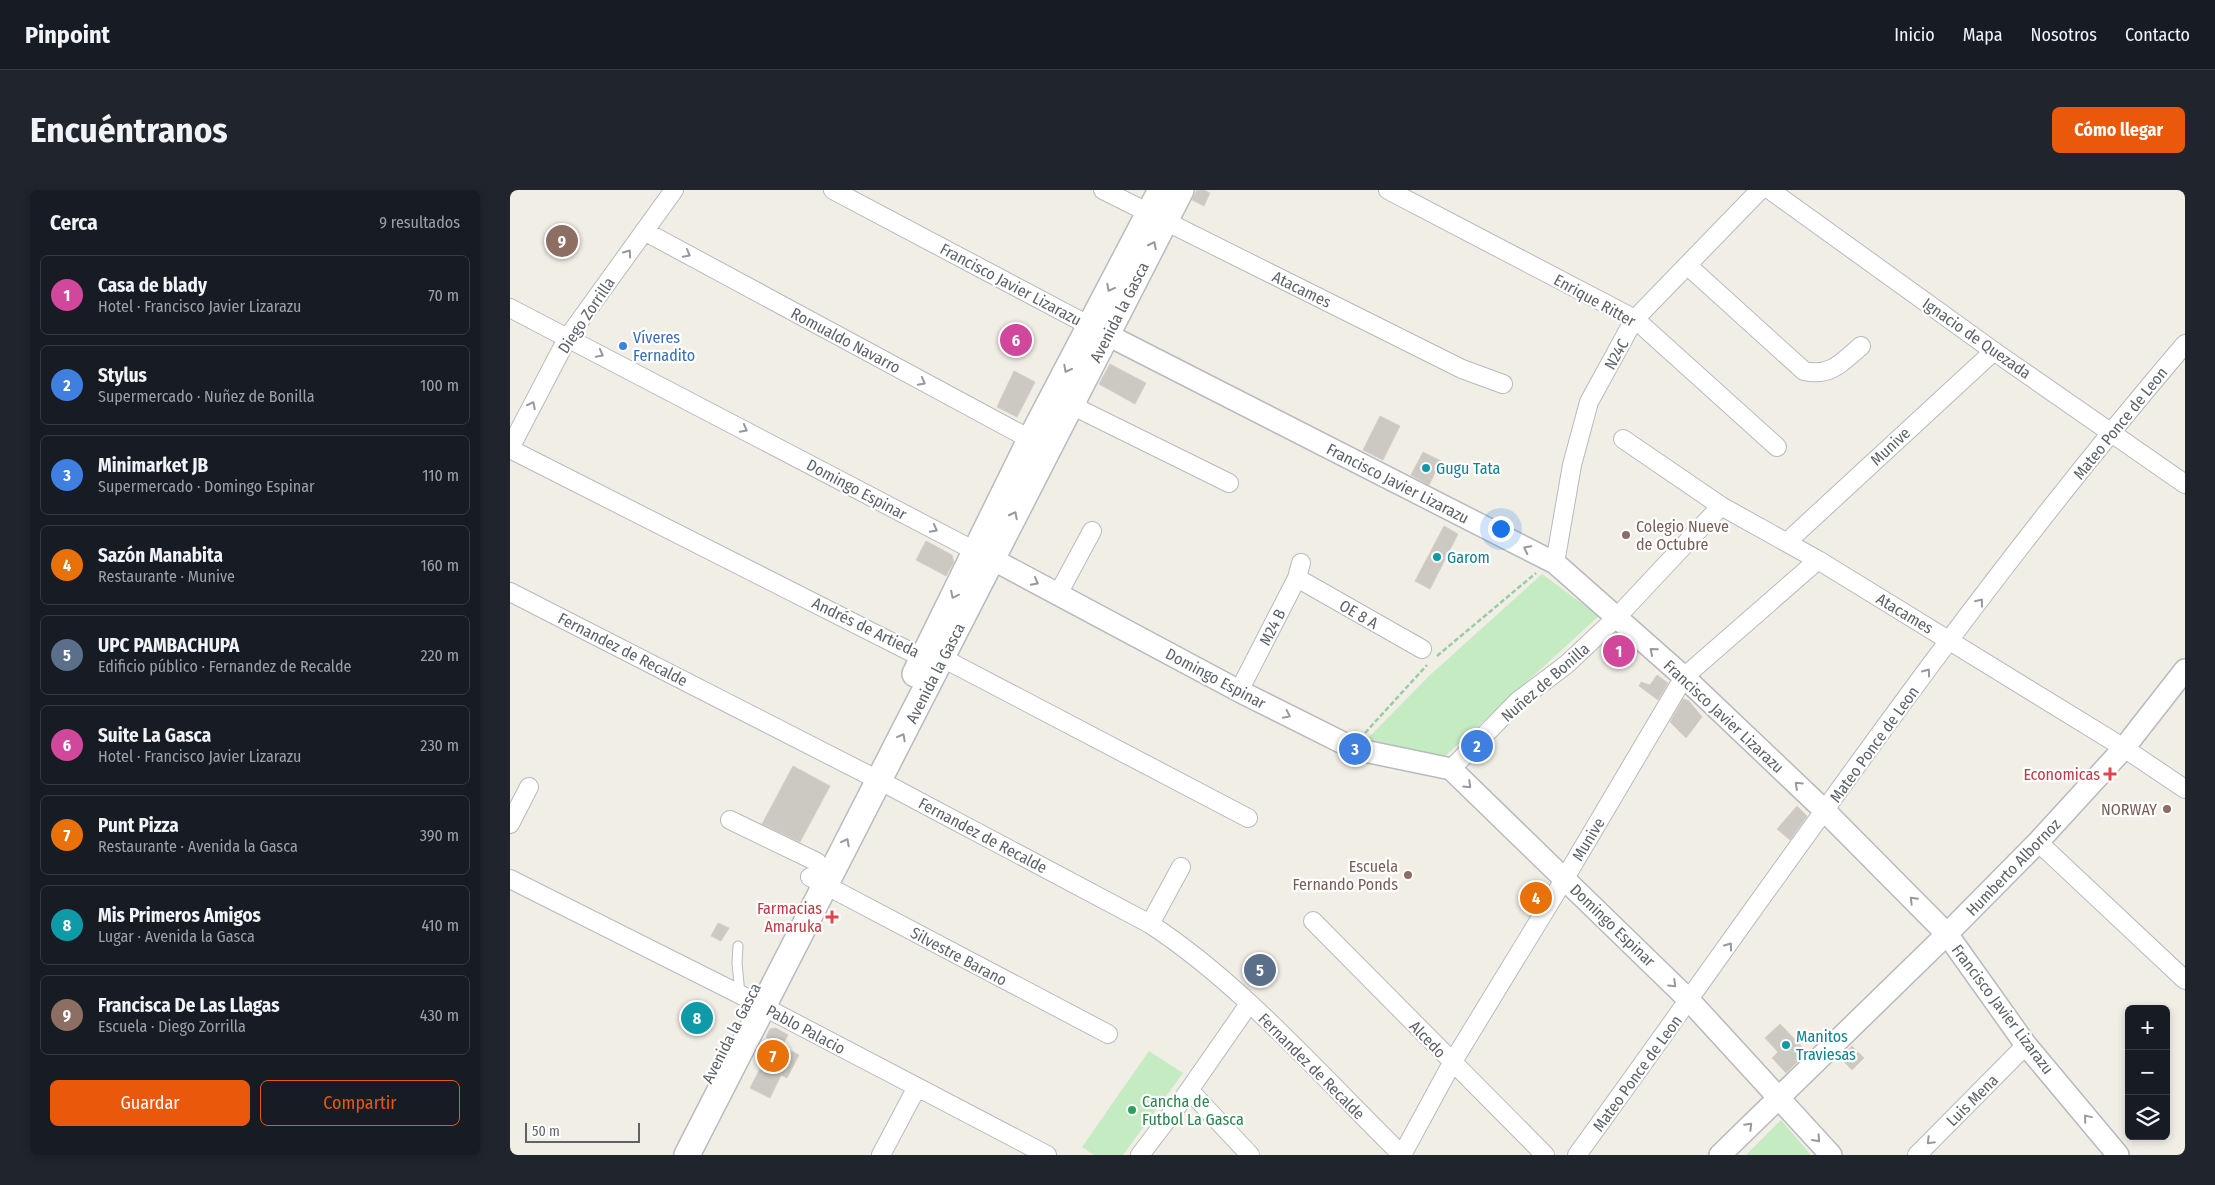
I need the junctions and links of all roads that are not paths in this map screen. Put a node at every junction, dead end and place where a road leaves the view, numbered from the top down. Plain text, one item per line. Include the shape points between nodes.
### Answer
1 (674, 190) edge
2 (833, 190) edge
3 (1103, 190) edge
4 (1161, 190) edge
5 (1181, 190) edge
6 (1388, 190) edge
7 (1760, 190) edge
8 (1770, 190) edge
9 (1157, 218) junction
10 (644, 231) junction
11 (1687, 265) junction
12 (510, 308) edge
13 (1634, 319) junction
14 (1098, 331) junction
15 (568, 337) junction
16 (2185, 344) edge
17 (1861, 346) dead end
18 (1994, 351) junction
19 (1503, 384) dead end
20 (1071, 405) junction
21 (2110, 432) junction
22 (1623, 439) dead end
23 (1039, 444) junction
24 (1777, 447) dead end
25 (510, 449) edge
26 (1229, 483) dead end
27 (2185, 484) edge
28 (1721, 506) junction
29 (1092, 531) dead end
30 (1787, 542) junction
31 (984, 555) junction
32 (1818, 560) junction
33 (1548, 566) junction
34 (1299, 570) joint
35 (510, 592) edge
36 (1058, 594) junction
37 (1616, 618) junction
38 (1950, 641) junction
39 (1422, 649) dead end
40 (933, 658) junction
41 (2185, 670) edge
42 (1684, 678) junction
43 (1239, 691) junction
44 (2124, 748) junction
45 (1451, 769) junction
46 (872, 776) junction
47 (529, 788) dead end
48 (2185, 789) edge
49 (1825, 811) junction
50 (1248, 818) dead end
51 (730, 820) dead end
52 (510, 824) edge
53 (2038, 842) junction
54 (1181, 867) dead end
55 (817, 875) junction
56 (1565, 878) junction
57 (510, 879) edge
58 (1313, 921) dead end
59 (1150, 924) junction
60 (1947, 934) junction
61 (738, 946) dead end
62 (2185, 980) edge
63 (751, 1000) junction
64 (1690, 1000) junction
65 (1250, 1004) junction
66 (1108, 1034) dead end
67 (2026, 1045) junction
68 (1452, 1063) junction
69 (917, 1087) junction
70 (1188, 1090) junction
71 (1779, 1096) junction
72 (697, 1119) junction
73 (1244, 1152) edge
74 (2114, 1153) edge
75 (670, 1155) edge
76 (687, 1155) edge
77 (881, 1155) edge
78 (1047, 1155) edge
79 (1140, 1155) edge
80 (1402, 1155) edge
81 (1545, 1155) edge
82 (1577, 1155) edge
83 (1720, 1155) edge
84 (1831, 1155) edge
85 (1917, 1155) edge

1 - 10 street, Diego Zorrilla
2 - 14 street, Francisco Javier Lizarazu
3 - 9 street, Atacames
4 - 9 main road, Avenida la Gasca
5 - 9 main road, Avenida la Gasca
6 - 13 street, Enrique Ritter
7 - 11 street, N24C
8 - 18 street, Ignacio de Quezada
9 - 14 main road, Avenida la Gasca
9 - 19 street, Atacames via 1462,369
15 -> 10 street, Diego Zorrilla
10 -> 23 street, Romualdo Navarro
11 - 13 street, N24C
11 - 17 street via 1804,371 1834,370
12 - 15 street, Domingo Espinar
13 - 24 street, Enrique Ritter
13 - 33 street, N24C via 1589,402
14 - 20 main road, Avenida la Gasca
14 -> 23 main road, Avenida la Gasca
33 -> 14 street, Francisco Javier Lizarazu
25 -> 15 street, Diego Zorrilla
15 -> 31 street, Domingo Espinar
16 - 21 street, Mateo Ponce de Leon
18 - 21 street, Ignacio de Quezada
18 - 30 street, Munive
20 - 23 main road, Avenida la Gasca
20 - 26 street
21 - 27 street, Ignacio de Quezada
38 -> 21 street, Mateo Ponce de Leon
22 - 28 street, Atacames
23 - 31 main road, Avenida la Gasca
25 - 40 street, Andrés de Artieda via 912,652
28 - 30 street, Atacames
28 - 37 street, Nuñez de Bonilla
29 - 36 street
30 - 32 street, Atacames
31 -> 36 street, Domingo Espinar
31 - 40 main road, Avenida la Gasca
32 - 38 street, Atacames
32 - 42 street, Munive
33 - 37 street, Francisco Javier Lizarazu
34 - 39 street, OE 8 A
34 - 43 street, M24 B
35 - 46 street, Fernandez de Recalde
36 - 43 street, Domingo Espinar
42 -> 37 street, Francisco Javier Lizarazu
37 - 45 street, Nuñez de Bonilla via 1567,664 1518,701
38 - 44 street, Atacames
49 -> 38 street, Mateo Ponce de Leon
40 - 46 main road, Avenida la Gasca
40 - 50 street, Andrés de Artieda via 952,664
41 - 44 street, Humberto Albornoz
49 -> 42 street, Francisco Javier Lizarazu
42 - 56 street, Munive
43 -> 45 street, Domingo Espinar via 1355,749
44 - 48 street, Atacames
44 - 53 street, Humberto Albornoz
45 -> 56 street, Domingo Espinar
46 - 55 main road, Avenida la Gasca
46 - 59 street, Fernandez de Recalde
47 - 52 street
60 -> 49 street, Francisco Javier Lizarazu
64 -> 49 street, Mateo Ponce de Leon
51 - 55 street, Silvestre Barano
53 - 60 street, Humberto Albornoz
53 - 62 street
54 - 59 street
55 - 63 main road, Avenida la Gasca
55 - 66 street, Silvestre Barano
56 -> 64 street, Domingo Espinar
56 - 68 street, Munive
57 - 63 street, Pablo Palacio
58 - 68 street, Alcedo
59 - 65 street, Fernandez de Recalde via 1180,944
60 - 67 street, Francisco Javier Lizarazu
60 - 71 street, Humberto Albornoz
61 - 63 lane via 737,963
63 - 69 street, Pablo Palacio
63 - 72 main road, Avenida la Gasca
64 - 71 street, Domingo Espinar
64 - 82 street, Mateo Ponce de Leon
65 - 70 street
65 - 80 street, Fernandez de Recalde
74 -> 67 street, Francisco Javier Lizarazu
67 -> 85 street, Luis Mena
68 - 80 street, Munive
68 - 81 street, Alcedo
69 - 77 street
69 - 78 street, Pablo Palacio
70 - 73 street
70 - 79 street
83 -> 71 street, Humberto Albornoz
71 -> 84 street, Domingo Espinar
72 - 75 main road, Avenida la Gasca
72 - 76 main road, Avenida la Gasca

